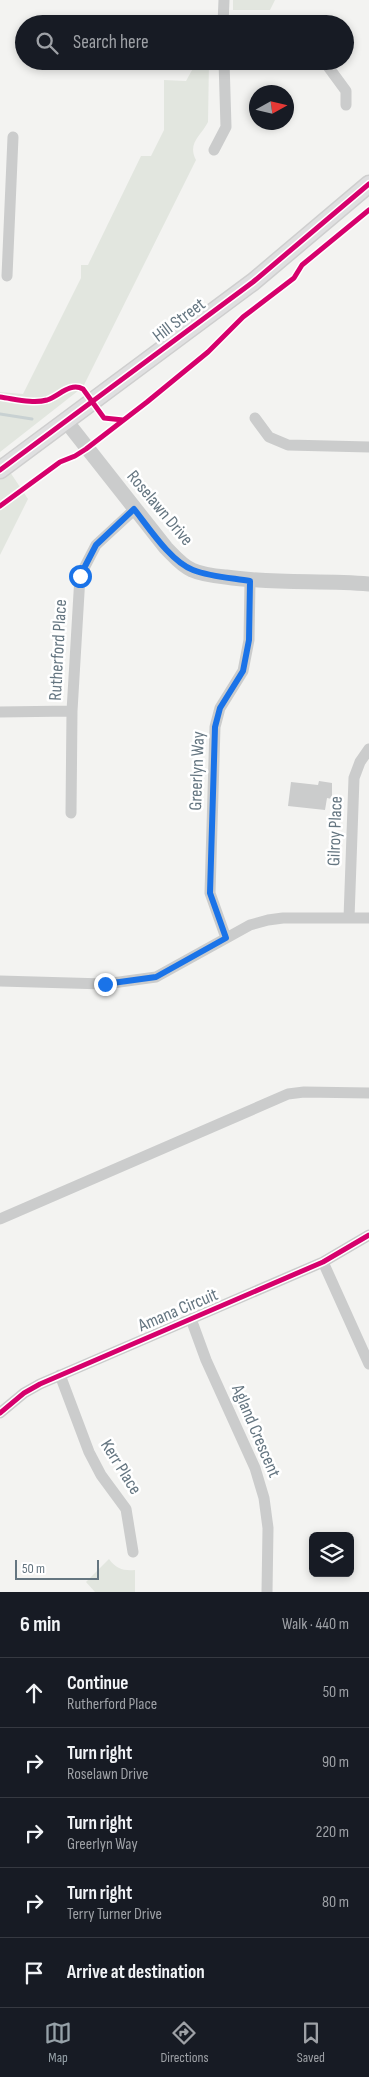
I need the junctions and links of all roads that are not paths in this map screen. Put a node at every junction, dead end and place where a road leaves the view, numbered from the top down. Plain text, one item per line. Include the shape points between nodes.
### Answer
1 (224, 0) edge
2 (223, 15) edge
3 (224, 70) edge
4 (331, 70) edge
5 (346, 105) dead end
6 (13, 137) dead end
7 (214, 150) dead end
8 (369, 184) edge
9 (4, 214) edge
10 (7, 276) dead end
11 (255, 418) dead end
12 (66, 421) junction
13 (369, 446) edge
14 (0, 470) edge
15 (134, 509) junction
16 (250, 581) junction
17 (369, 584) edge
18 (0, 712) edge
19 (72, 712) junction
20 (369, 748) edge
21 (71, 813) dead end
22 (349, 918) junction
23 (369, 918) edge
24 (226, 938) junction
25 (0, 981) edge
26 (369, 1093) edge
27 (0, 1219) edge
28 (369, 1236) edge
29 (323, 1262) junction
30 (191, 1319) junction
31 (369, 1364) edge
32 (60, 1375) junction
33 (0, 1413) edge
34 (134, 1552) dead end
35 (267, 1592) edge

1 - 2 street
3 - 7 street via 226,128
4 - 5 street via 346,91
6 - 9 street
8 - 12 main road, Hill Street via 253,282
9 - 10 street
11 - 13 street via 269,437 288,445
12 - 14 main road, Hill Street
12 - 15 street, Roselawn Drive
15 - 16 street, Roselawn Drive via 166,548 192,570
15 - 19 street, Rutherford Place via 96,545 80,576
16 - 17 street, Roselawn Drive
16 - 24 street, Greerlyn Way via 249,640 243,671 220,708 215,727 210,893
18 - 19 street
19 - 21 street, Rutherford Place
20 - 22 street, Gilroy Place via 354,778
22 - 23 street
22 - 24 street via 268,920
24 - 25 street via 156,977 105,984
26 - 27 street via 288,1094
28 - 29 street, Amana Circuit
29 - 30 street, Amana Circuit
29 - 31 street
30 - 32 street, Amana Circuit
30 - 35 street, Agland Crescent via 255,1468 264,1498 268,1528
32 - 33 street, Amana Circuit via 24,1393
32 - 34 street, Kerr Place via 100,1475 126,1509

